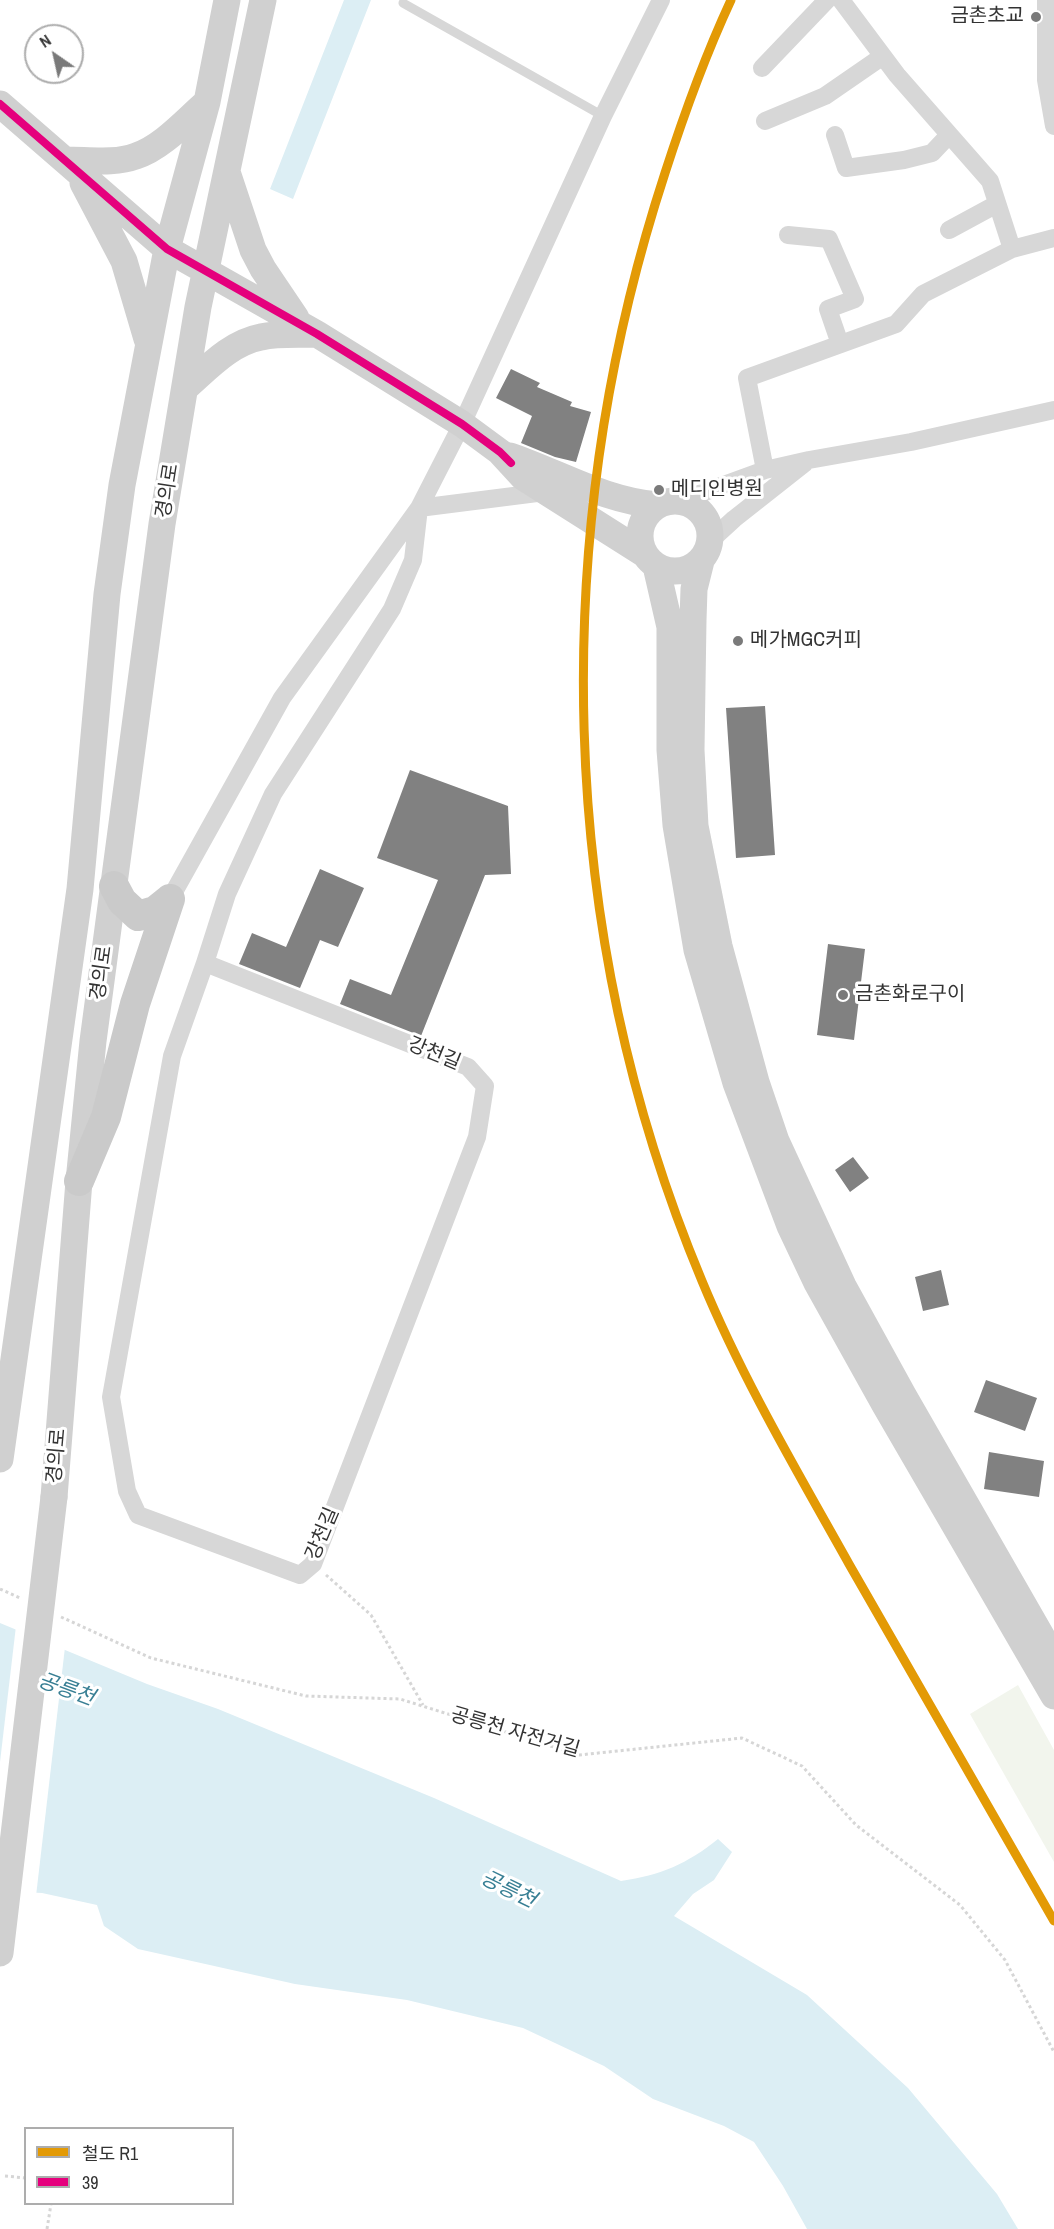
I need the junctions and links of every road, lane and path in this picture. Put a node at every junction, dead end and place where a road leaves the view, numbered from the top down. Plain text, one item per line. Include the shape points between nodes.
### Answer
1 (227, 0) edge
2 (263, 0) edge
3 (661, 0) edge
4 (827, 0) edge
5 (841, 0) edge
6 (1046, 0) edge
7 (403, 3) dead end
8 (883, 56) junction
9 (762, 68) dead end
10 (1050, 89) edge
11 (207, 102) junction
12 (0, 104) edge
13 (603, 116) junction
14 (765, 122) dead end
15 (1054, 126) edge
16 (835, 135) dead end
17 (949, 135) junction
18 (71, 164) junction
19 (228, 173) junction
20 (997, 204) junction
21 (949, 230) dead end
22 (788, 236) dead end
23 (1054, 238) edge
24 (167, 249) junction
25 (1012, 249) junction
26 (207, 271) junction
27 (308, 329) junction
28 (840, 344) junction
29 (148, 345) junction
30 (185, 388) junction
31 (1054, 410) edge
32 (462, 424) junction
33 (500, 452) junction
34 (808, 460) junction
35 (765, 471) junction
36 (546, 492) junction
37 (669, 503) junction
38 (419, 508) junction
39 (705, 551) junction
40 (650, 560) junction
41 (114, 886) junction
42 (170, 899) junction
43 (205, 963) junction
44 (79, 1181) junction
45 (0, 1459) edge
46 (313, 1564) junction
47 (0, 1589) edge
48 (22, 1599) dead end
49 (54, 1614) dead end
50 (1054, 1658) edge
51 (1054, 1696) edge
52 (424, 1707) junction
53 (0, 1953) edge
54 (1054, 2052) edge
55 (5, 2176) dead end
56 (24, 2178) edge
57 (51, 2205) edge
58 (47, 2229) edge

1 - 11 main road, 경의로
2 - 19 main road, 경의로
3 - 13 street
4 - 9 street
5 - 8 street
6 - 10 street
7 - 13 lane
8 - 14 street via 825,96
8 - 17 street
10 - 15 street
11 - 18 main road via 160,143 137,156
11 - 24 main road, 경의로
12 - 18 main road
13 - 32 street
16 - 17 street via 846,168 932,153
17 - 20 street via 990,181
18 - 24 main road
18 - 29 main road via 124,261
19 - 26 main road, 경의로
19 - 27 main road via 253,250
20 - 21 street
20 - 25 street
22 - 28 street via 829,239 855,299 828,309
23 - 25 street
24 - 26 main road
24 - 29 main road, 경의로
25 - 28 street via 923,294 896,324
26 - 27 main road
26 - 30 main road, 경의로
27 - 30 main road via 243,342
27 - 32 main road
28 - 35 street via 747,378
29 - 45 main road, 경의로 via 107,594 80,888
30 - 41 main road, 경의로 via 162,524
31 - 34 street
32 - 33 main road
32 - 38 street
33 - 36 main road via 523,477
33 - 37 main road via 611,497 635,503
34 - 35 street
34 - 39 street via 734,519
35 - 37 street
36 - 38 street
36 - 40 main road
37 - 39 main road via 691,504 707,520 710,530
37 - 40 main road via 650,511 643,520 640,542
38 - 42 street via 282,698
38 - 43 street, 강천길 via 413,560 392,609 273,794 227,894
39 - 40 main road via 693,567 674,572
39 - 50 main road via 694,589 691,750 695,826 719,946 756,1082 776,1141 843,1286
40 - 51 main road via 670,627 670,750 676,825 697,950 736,1083 790,1226 817,1283
41 - 42 main road via 122,901 138,916 154,911
41 - 44 main road, 경의로
42 - 44 main road via 135,1004 106,1117
43 - 46 street, 강천길 via 172,1056 111,1396 126,1481 138,1515 300,1575
43 - 46 street, 강천길 via 468,1067 485,1086 477,1137
44 - 53 main road, 경의로, bridge via 54,1497
46 - 52 path via 371,1615
47 - 48 path
49 - 52 path, 공릉천 자전거길 via 151,1658 306,1696 400,1699
52 - 54 path, 공릉천 자전거길 via 579,1755 742,1738 802,1766 856,1825 960,1905 1005,1960
55 - 56 path
57 - 58 path

